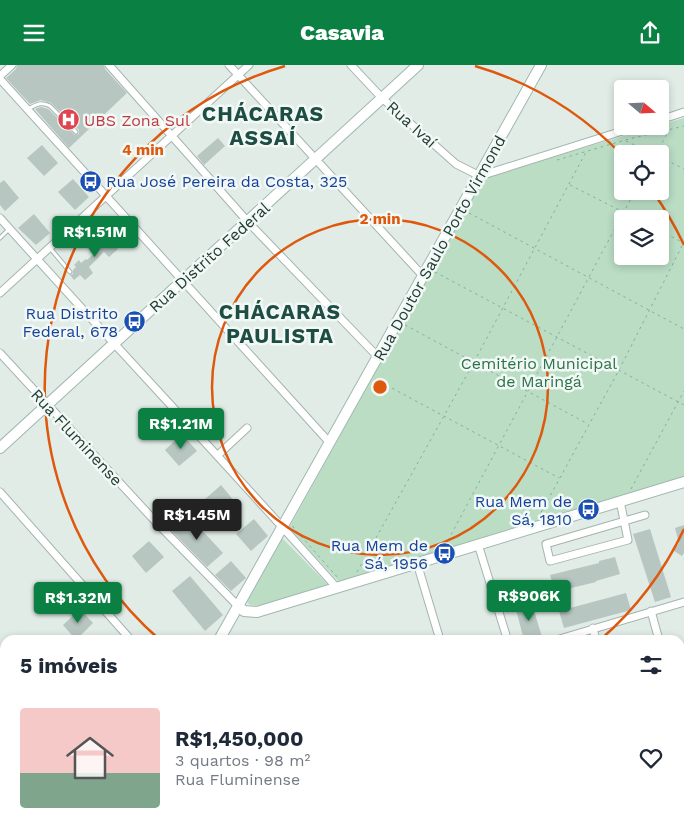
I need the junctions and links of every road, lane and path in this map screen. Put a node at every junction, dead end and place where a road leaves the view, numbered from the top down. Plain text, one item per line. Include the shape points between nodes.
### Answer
1 (12, 65) edge
2 (109, 65) edge
3 (228, 65) edge
4 (249, 65) edge
5 (351, 65) edge
6 (418, 65) edge
7 (541, 65) edge
8 (238, 75) junction
9 (0, 78) edge
10 (382, 98) junction
11 (28, 109) junction
12 (684, 112) edge
13 (669, 116) edge
14 (684, 127) edge
15 (669, 130) edge
16 (76, 132) dead end
17 (614, 134) edge
18 (647, 135) edge
19 (172, 136) junction
20 (625, 140) junction
21 (636, 145) edge
22 (586, 151) junction
23 (315, 160) junction
24 (549, 162) dead end
25 (669, 162) edge
26 (684, 169) edge
27 (480, 176) junction
28 (569, 184) junction
29 (106, 196) junction
30 (620, 210) edge
31 (468, 212) dead end
32 (0, 218) edge
33 (248, 222) junction
34 (10, 229) junction
35 (614, 231) edge
36 (669, 235) edge
37 (0, 238) edge
38 (684, 242) edge
39 (50, 248) junction
40 (536, 248) junction
41 (37, 259) junction
42 (70, 271) dead end
43 (434, 271) dead end
44 (423, 275) junction
45 (590, 277) junction
46 (182, 281) junction
47 (0, 293) edge
48 (503, 307) junction
49 (650, 310) junction
50 (404, 325) dead end
51 (684, 329) edge
52 (558, 337) junction
53 (114, 344) junction
54 (0, 353) edge
55 (378, 357) junction
56 (474, 362) junction
57 (619, 369) junction
58 (375, 379) dead end
59 (684, 391) edge
60 (529, 392) junction
61 (678, 402) junction
62 (684, 405) edge
63 (47, 406) junction
64 (444, 416) junction
65 (589, 425) junction
66 (248, 428) dead end
67 (330, 442) junction
68 (499, 446) junction
69 (0, 448) edge
70 (218, 455) junction
71 (559, 479) junction
72 (684, 482) edge
73 (631, 490) dead end
74 (0, 492) edge
75 (620, 501) junction
76 (547, 515) dead end
77 (645, 515) dead end
78 (624, 521) junction
79 (288, 527) junction
80 (478, 544) junction
81 (445, 547) dead end
82 (417, 563) junction
83 (365, 570) dead end
84 (338, 583) junction
85 (684, 602) edge
86 (238, 606) junction
87 (651, 611) junction
88 (592, 628) junction
89 (127, 635) edge
90 (222, 635) edge
91 (439, 635) edge
92 (506, 635) dead end
93 (571, 635) edge
94 (594, 635) edge
95 (658, 635) edge

1 - 9 street
2 - 19 street
3 - 8 street
4 - 8 street
5 - 10 street, Rua Ivaí
6 - 10 street, Rua Distrito Federal
7 - 27 street, Rua Doutor Saulo Porto Virmond
8 - 19 street
8 - 23 street
9 - 11 street
10 - 23 street, Rua Distrito Federal
10 - 27 street, Rua Ivaí via 456,164
11 - 16 lane via 40,103 50,105
11 - 29 street
12 - 13 street
14 - 15 path
17 - 27 street
18 - 20 path
19 - 29 street
19 - 33 street
20 - 21 path
20 - 22 path
22 - 24 path
22 - 28 path
23 - 33 street, Rua Distrito Federal
23 - 44 street
25 - 26 path
27 - 44 street, Rua Doutor Saulo Porto Virmond
28 - 30 path
28 - 40 path
29 - 39 street
29 - 46 street
31 - 40 path
32 - 34 street
33 - 46 street, Rua Distrito Federal
33 - 55 street
34 - 37 lane
34 - 41 street
35 - 45 path
36 - 38 path
38 - 49 path
39 - 41 street
39 - 42 lane
40 - 45 path
40 - 48 path
41 - 47 street
41 - 53 street
43 - 48 path
44 - 55 street, Rua Doutor Saulo Porto Virmond
45 - 49 path
45 - 52 path
46 - 53 street, Rua Distrito Federal
46 - 67 street
48 - 52 path
48 - 56 path
49 - 51 path
49 - 57 path
50 - 56 path
52 - 57 path
52 - 60 path
53 - 63 street, Rua Distrito Federal
53 - 70 street
54 - 63 street, Rua Fluminense
55 - 67 street, Rua Doutor Saulo Porto Virmond
56 - 60 path
56 - 64 path
57 - 61 path
57 - 65 path
58 - 64 path
59 - 61 path
60 - 65 path
60 - 68 path
61 - 62 path
61 - 73 path
63 - 69 street, Rua Distrito Federal
63 - 86 street, Rua Fluminense
64 - 68 path
64 - 83 path via 356,573
65 - 71 path
66 - 70 street
67 - 79 street, Rua Doutor Saulo Porto Virmond
68 - 71 path
68 - 81 path
70 - 79 street
71 - 76 path via 538,518
72 - 75 street
74 - 89 street
75 - 78 street
75 - 80 street
77 - 78 street
78 - 78 street via 546,544 550,561 628,540
79 - 84 street
79 - 84 path
79 - 86 street, Rua Doutor Saulo Porto Virmond
80 - 82 street
80 - 92 street
82 - 84 street
82 - 91 street
84 - 86 street via 256,612 244,611
85 - 87 street
86 - 90 street, Rua Doutor Saulo Porto Virmond
87 - 88 street
87 - 95 street
88 - 93 street
88 - 94 street

